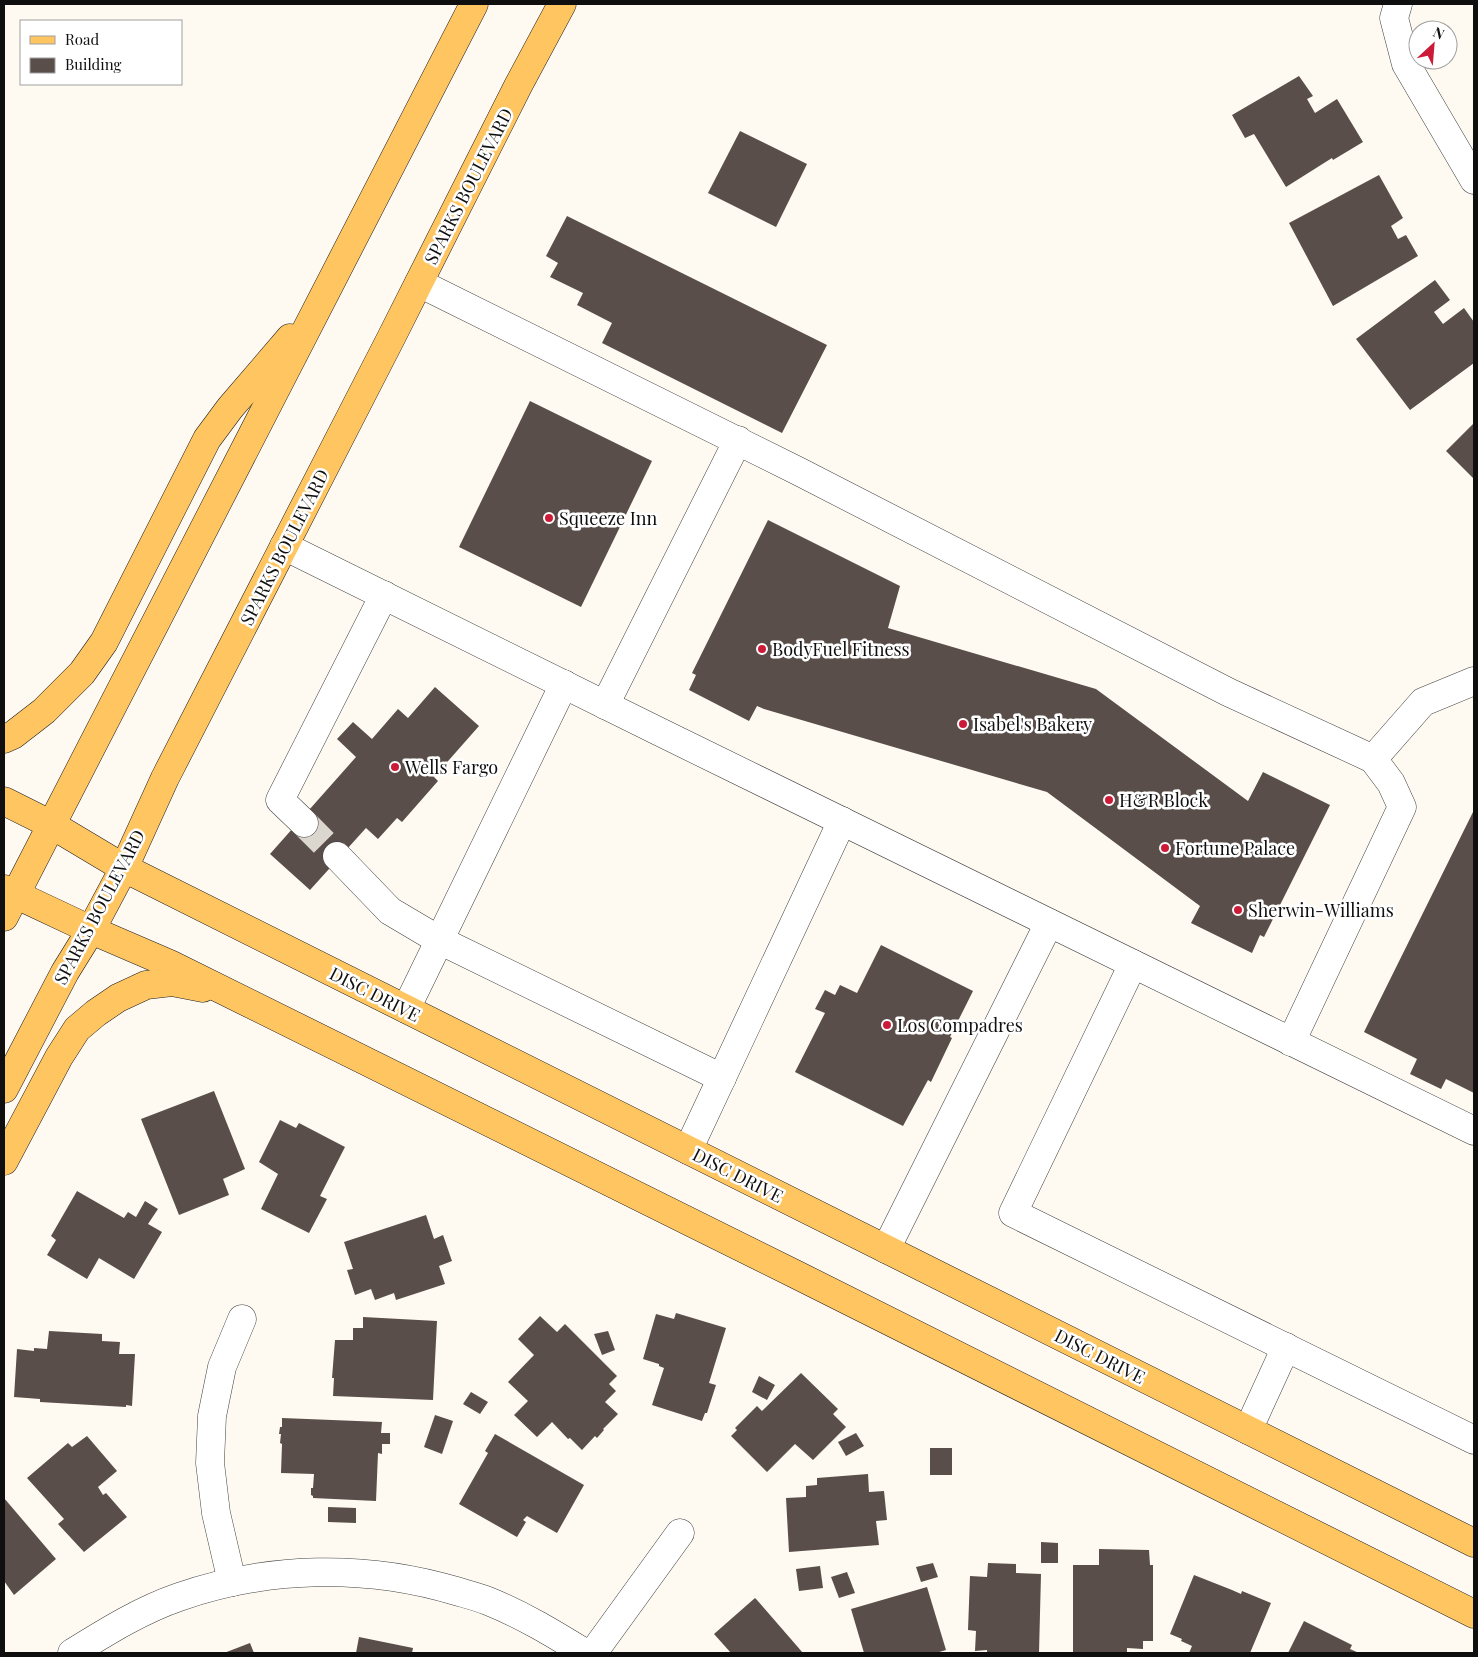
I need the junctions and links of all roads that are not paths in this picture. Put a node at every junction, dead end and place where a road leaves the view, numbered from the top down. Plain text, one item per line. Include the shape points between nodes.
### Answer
1 (474, 4) edge
2 (562, 4) edge
3 (1398, 4) edge
4 (1474, 180) edge
5 (419, 283) junction
6 (319, 305) junction
7 (738, 440) junction
8 (284, 546) junction
9 (384, 595) junction
10 (1474, 681) edge
11 (564, 684) junction
12 (605, 705) junction
13 (4, 740) edge
14 (1373, 759) junction
15 (4, 801) edge
16 (842, 821) junction
17 (304, 823) tunnel mouth
18 (52, 824) junction
19 (337, 856) tunnel mouth
20 (124, 868) junction
21 (8, 900) edge
22 (1049, 923) junction
23 (91, 930) junction
24 (439, 940) junction
25 (1133, 964) junction
26 (231, 994) junction
27 (406, 1009) junction
28 (1291, 1042) junction
29 (722, 1078) junction
30 (4, 1089) edge
31 (1474, 1131) edge
32 (688, 1150) junction
33 (4, 1161) edge
34 (886, 1249) junction
35 (242, 1319) dead end
36 (1286, 1347) junction
37 (1248, 1430) junction
38 (1474, 1440) edge
39 (680, 1533) dead end
40 (1474, 1543) edge
41 (232, 1582) junction
42 (1474, 1614) edge
43 (72, 1653) edge
44 (585, 1653) edge
45 (593, 1653) edge

1 - 6 main road
2 - 5 main road, SPARKS BOULEVARD
3 - 4 street via 1394,18 1406,64
5 - 7 street
5 - 8 main road, SPARKS BOULEVARD
6 - 13 main road via 207,439 104,642 82,673 44,711
6 - 18 main road
7 - 12 street
7 - 14 street via 1228,692
8 - 9 street
8 - 20 main road, SPARKS BOULEVARD via 165,778
9 - 11 street
9 - 17 street via 280,800
10 - 14 street via 1423,702
11 - 12 street
11 - 24 street
12 - 16 street
14 - 28 street via 1392,783 1402,807
15 - 18 main road, DISC DRIVE
16 - 22 street
16 - 29 street
18 - 20 main road, DISC DRIVE
18 - 21 main road
19 - 24 street via 390,911
20 - 23 main road, SPARKS BOULEVARD
20 - 27 main road, DISC DRIVE
21 - 23 main road
22 - 25 street
22 - 34 street
23 - 26 main road
23 - 30 main road, SPARKS BOULEVARD via 65,972
24 - 27 street
24 - 29 street
25 - 28 street
25 - 36 street via 1013,1213
26 - 33 main road via 172,982 146,985 96,1013 78,1030 59,1057
26 - 42 main road
27 - 32 main road, DISC DRIVE
28 - 31 street
29 - 32 street
32 - 34 main road, DISC DRIVE
34 - 37 main road, DISC DRIVE
35 - 41 street via 222,1367 212,1416 210,1463 216,1513
36 - 37 street
36 - 38 street
37 - 40 main road, DISC DRIVE
39 - 45 street
41 - 43 street via 179,1597 121,1622
41 - 44 street via 305,1572 367,1573 428,1582 487,1600 538,1624

